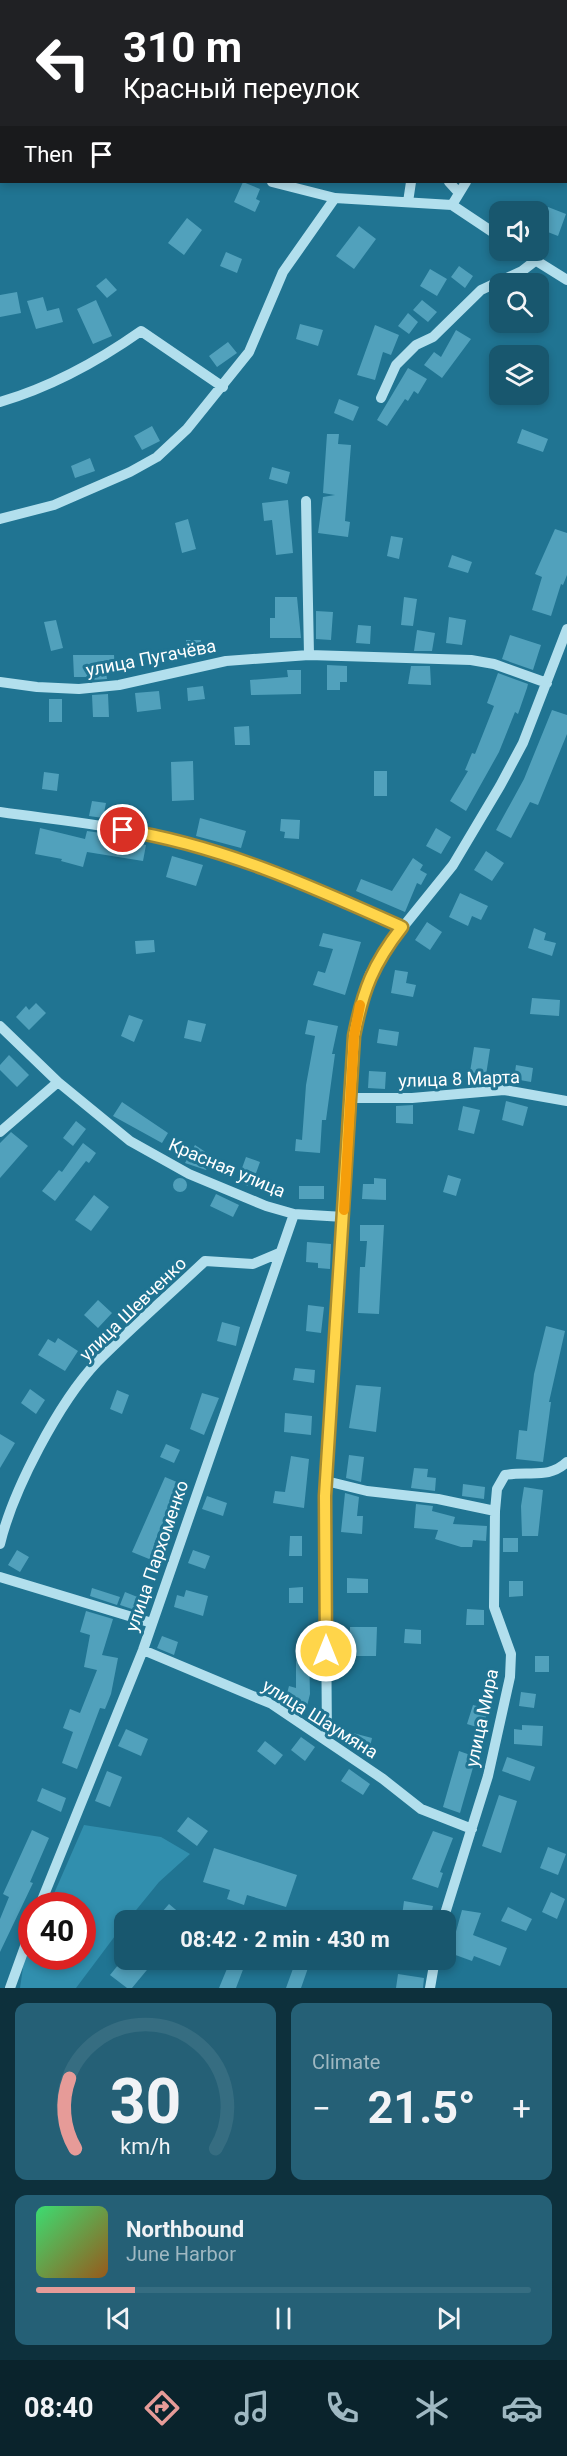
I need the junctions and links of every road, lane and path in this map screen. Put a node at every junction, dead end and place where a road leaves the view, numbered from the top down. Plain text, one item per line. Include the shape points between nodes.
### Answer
1 (276, 183) edge
2 (411, 183) edge
3 (450, 183) edge
4 (465, 183) edge
5 (459, 193) junction
6 (335, 198) junction
7 (408, 202) junction
8 (452, 205) junction
9 (489, 230) edge
10 (535, 261) joint
11 (567, 280) edge
12 (222, 387) junction
13 (381, 398) dead end
14 (0, 402) edge
15 (306, 501) dead end
16 (0, 519) edge
17 (567, 629) edge
18 (309, 655) junction
19 (0, 682) edge
20 (547, 683) junction
21 (0, 812) edge
22 (402, 927) junction
23 (0, 1026) edge
24 (58, 1082) junction
25 (351, 1098) junction
26 (567, 1101) edge
27 (0, 1132) edge
28 (294, 1214) junction
29 (344, 1217) junction
30 (279, 1253) junction
31 (567, 1462) edge
32 (326, 1481) junction
33 (495, 1511) junction
34 (0, 1544) edge
35 (0, 1577) edge
36 (152, 1623) junction
37 (142, 1650) junction
38 (327, 1739) junction
39 (472, 1829) junction
40 (45, 1892) edge
41 (446, 1910) edge
42 (18, 1966) edge
43 (433, 1970) edge
44 (10, 1988) edge
45 (430, 1988) edge

1 - 6 street
2 - 7 street
3 - 5 street
4 - 5 street
5 - 8 street
6 - 7 street
6 - 12 street via 283,272 249,352
7 - 8 street
8 - 9 street
10 - 11 street
10 - 13 street via 481,290 433,337 416,345 396,365
12 - 14 street via 141,331 66,377
12 - 16 street via 157,457 54,505
15 - 18 street
17 - 20 street
18 - 19 street, улица Пугачёва via 226,661 119,685 79,689
18 - 20 street, улица Пугачёва via 471,660
20 - 22 street via 523,743 500,786 453,865
21 - 22 street via 144,833 216,853
22 - 25 street via 382,953 362,997 354,1036
23 - 24 street, Красная улица
24 - 27 street
24 - 28 street, Красная улица via 130,1141 189,1174
25 - 26 street, улица 8 Марта via 412,1098 504,1090
25 - 29 street
28 - 29 street, Красная улица
28 - 30 street, улица Пархоменко
29 - 32 street
30 - 34 street, улица Шевченко via 253,1264 205,1261 96,1364 67,1403 33,1461
30 - 36 street, улица Пархоменко
31 - 33 street via 542,1475 505,1475 497,1489
32 - 33 street
32 - 38 street
33 - 39 street, улица Мира via 494,1607 511,1654 510,1677
35 - 36 street
36 - 37 street, улица Пархоменко
37 - 38 street, улица Шаумяна via 247,1692
37 - 40 street, улица Пархоменко
38 - 39 street, улица Шаумяна via 402,1791 421,1809
39 - 41 street, улица Мира
42 - 44 street
43 - 45 street

